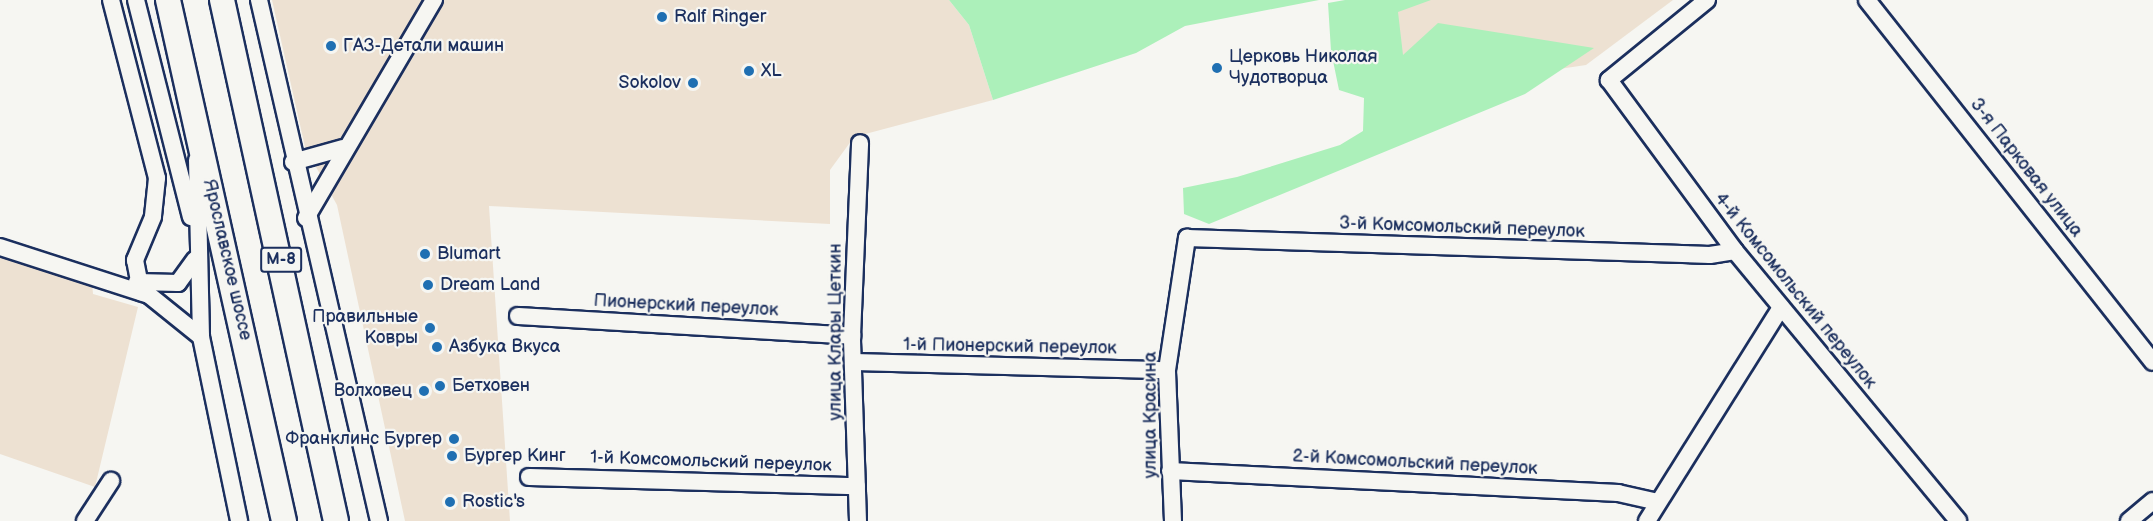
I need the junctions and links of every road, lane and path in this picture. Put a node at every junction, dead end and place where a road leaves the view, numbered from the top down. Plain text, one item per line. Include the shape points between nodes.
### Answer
1 (111, 0) edge
2 (136, 0) edge
3 (168, 0) edge
4 (222, 0) edge
5 (254, 0) edge
6 (259, 0) edge
7 (434, 0) edge
8 (1707, 0) edge
9 (1867, 0) edge
10 (273, 71) junction
11 (197, 130) junction
12 (860, 143) dead end
13 (343, 148) junction
14 (293, 162) junction
15 (306, 218) junction
16 (196, 236) junction
17 (1187, 238) joint
18 (0, 247) edge
19 (1735, 251) junction
20 (195, 260) junction
21 (139, 287) junction
22 (1781, 307) junction
23 (518, 316) dead end
24 (852, 336) junction
25 (201, 337) junction
26 (853, 362) junction
27 (2153, 362) edge
28 (1167, 370) junction
29 (1170, 471) junction
30 (529, 477) dead end
31 (111, 481) dead end
32 (857, 486) junction
33 (2153, 501) edge
34 (1658, 502) junction
35 (85, 521) edge
36 (239, 521) edge
37 (284, 521) edge
38 (336, 521) edge
39 (379, 521) edge
40 (858, 521) edge
41 (1173, 521) edge
42 (1647, 521) edge
43 (1958, 521) edge
44 (2129, 521) edge

1 - 21 street via 158,178 153,218 135,260
2 - 16 street
3 - 11 highway, Ярославское шоссе
4 - 38 highway, М-8
5 - 10 street
6 - 10 street
7 - 13 street
8 - 19 street, 4-й Комсомольский переулок via 1609,80
9 - 27 street, 3-я Парковая улица
10 - 14 street
11 - 16 street
11 - 37 highway, Ярославское шоссе
12 - 24 street, улица Клары Цеткин
13 - 14 street
13 - 15 street
14 - 15 street
15 - 39 street
16 - 20 street
17 - 19 street, 3-й Комсомольский переулок via 1710,255
17 - 28 street, улица Красина
18 - 21 street
19 - 22 street, 4-й Комсомольский переулок
20 - 21 street via 178,283
20 - 25 street
21 - 25 street via 176,312
22 - 34 street
22 - 43 street, 4-й Комсомольский переулок
23 - 24 street, Пионерский переулок
24 - 26 street, улица Клары Цеткин
25 - 36 street
26 - 28 street, 1-й Пионерский переулок
26 - 32 street, улица Клары Цеткин
28 - 29 street, улица Красина
29 - 34 street, 2-й Комсомольский переулок via 1618,493
29 - 41 street, улица Красина
30 - 32 street, 1-й Комсомольский переулок
31 - 35 street
32 - 40 street, улица Клары Цеткин
33 - 44 street
34 - 42 street

